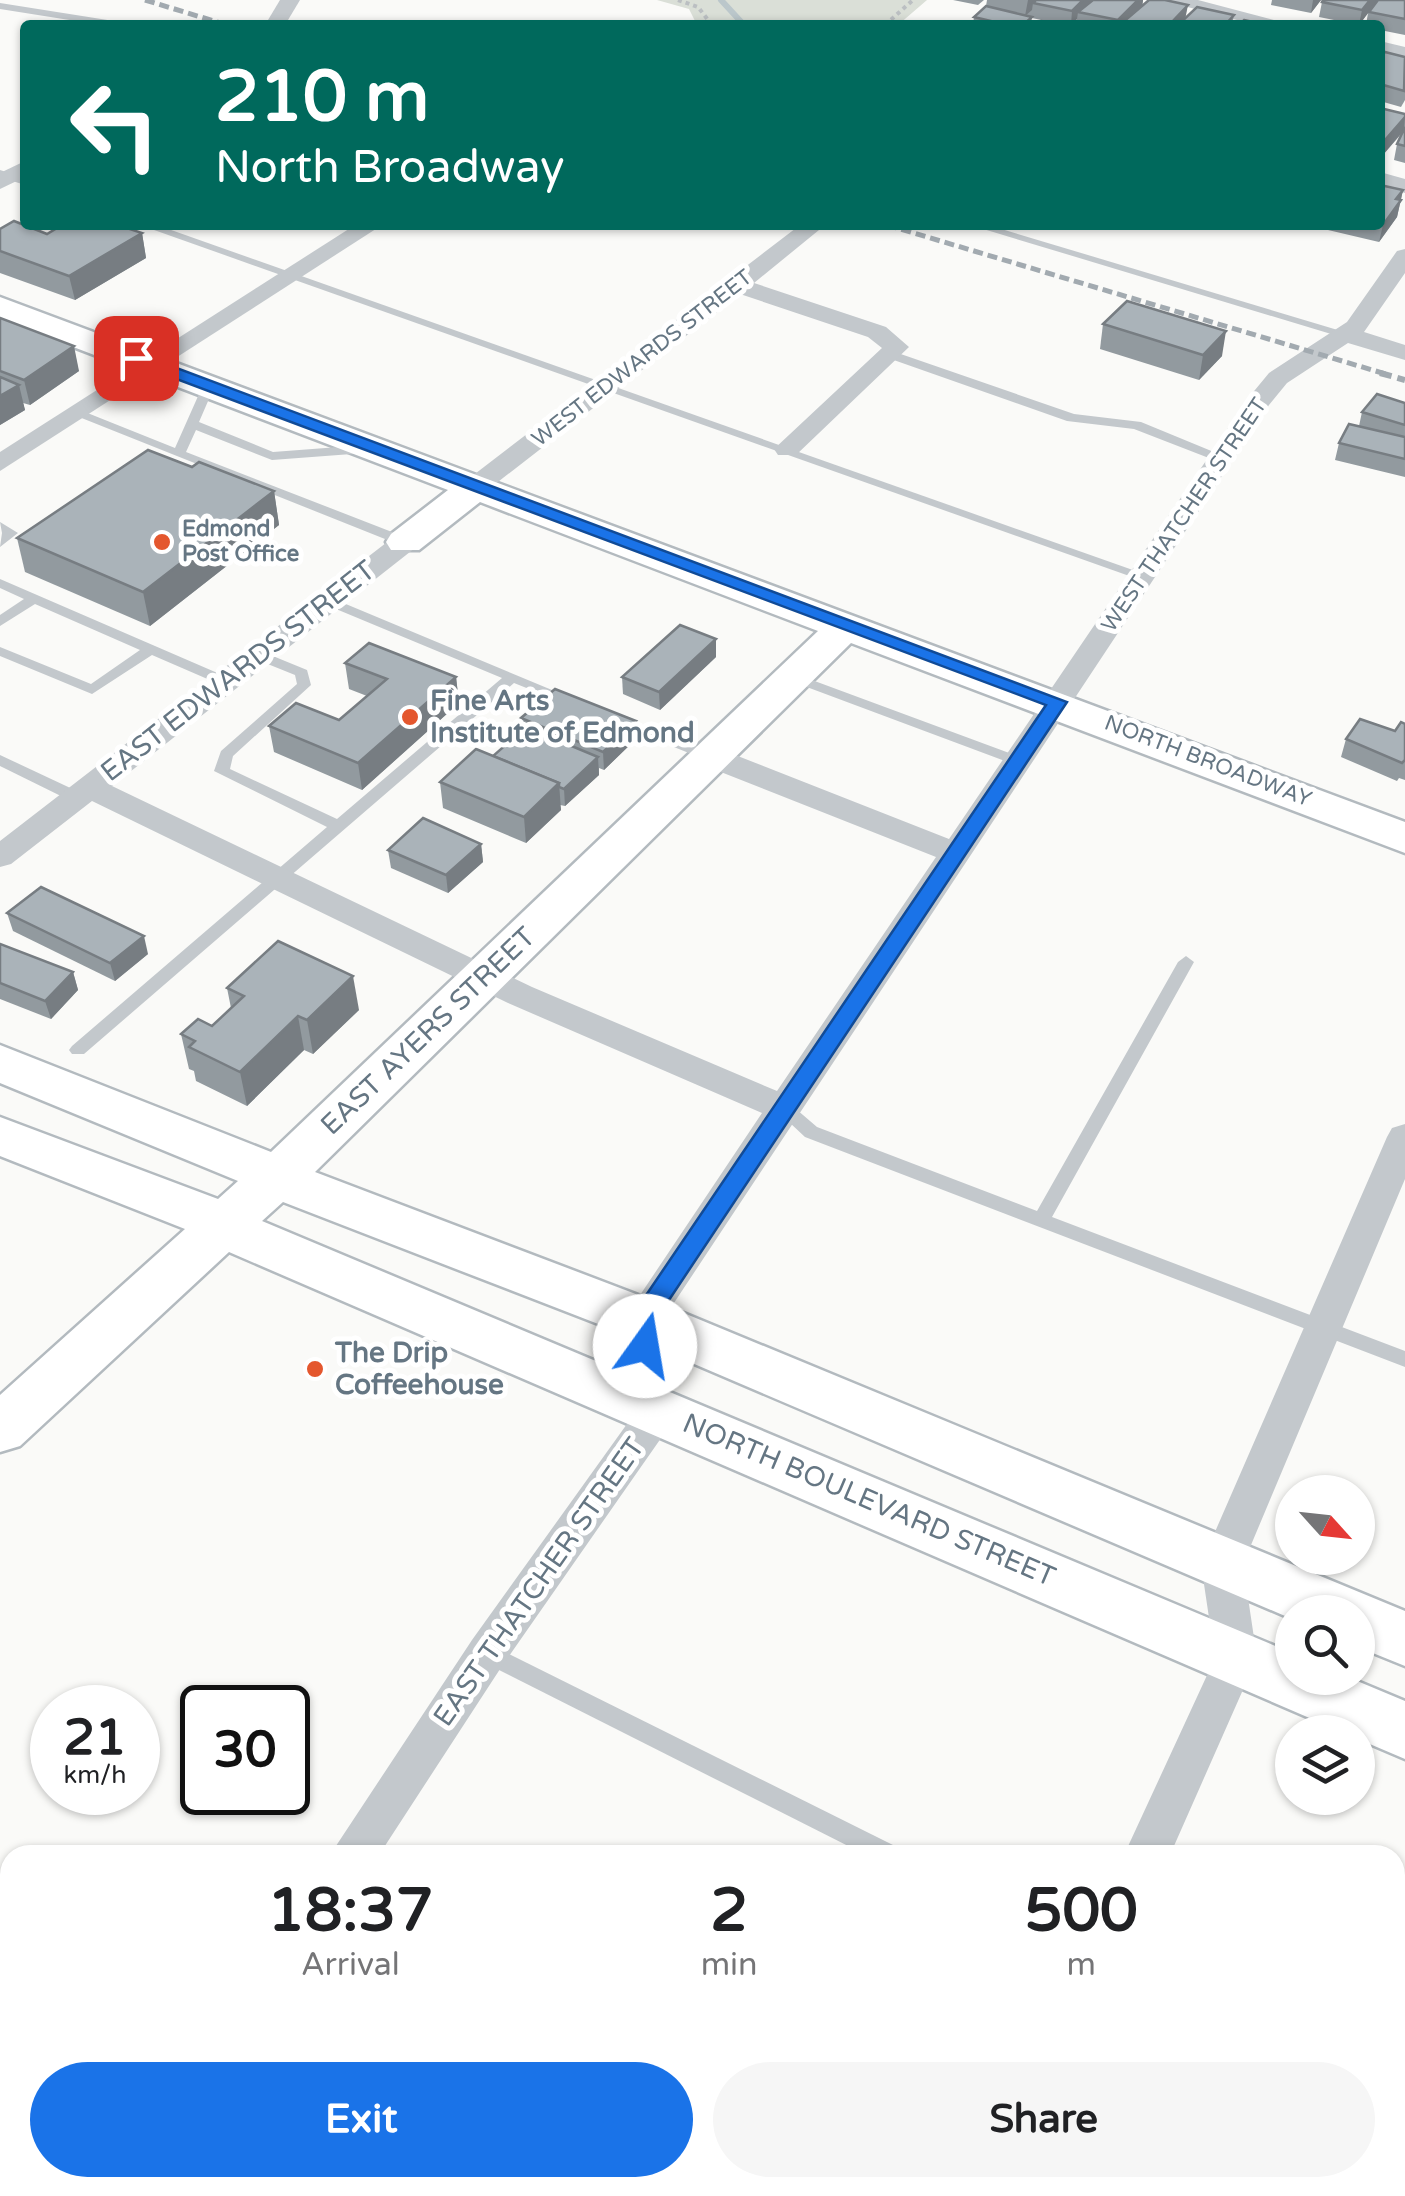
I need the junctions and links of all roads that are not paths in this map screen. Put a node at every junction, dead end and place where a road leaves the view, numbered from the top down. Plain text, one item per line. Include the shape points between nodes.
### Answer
1 (1171, 0) edge
2 (0, 6) edge
3 (88, 20) edge
4 (1261, 20) edge
5 (160, 230) edge
6 (363, 230) edge
7 (808, 230) dead end
8 (994, 230) edge
9 (1405, 256) edge
10 (289, 276) junction
11 (736, 285) junction
12 (0, 307) edge
13 (1345, 334) junction
14 (1405, 353) edge
15 (892, 355) junction
16 (152, 364) junction
17 (209, 386) junction
18 (608, 386) junction
19 (75, 413) junction
20 (192, 424) junction
21 (376, 448) junction
22 (787, 449) junction
23 (179, 454) junction
24 (1219, 457) junction
25 (0, 462) edge
26 (476, 486) junction
27 (0, 526) edge
28 (405, 542) junction
29 (0, 543) edge
30 (1140, 575) junction
31 (1, 584) edge
32 (34, 598) junction
33 (329, 600) junction
34 (0, 622) edge
35 (847, 625) junction
36 (151, 650) junction
37 (0, 651) edge
38 (258, 655) junction
39 (512, 677) junction
40 (793, 677) junction
41 (224, 681) junction
42 (1057, 702) junction
43 (585, 706) edge
44 (601, 713) edge
45 (708, 756) junction
46 (1018, 761) junction
47 (3, 765) edge
48 (82, 792) junction
49 (338, 826) junction
50 (1405, 838) edge
51 (958, 854) junction
52 (0, 856) edge
53 (278, 878) junction
54 (1186, 962) dead end
55 (483, 978) junction
56 (78, 1050) dead end
57 (0, 1063) edge
58 (783, 1108) junction
59 (0, 1136) edge
60 (1405, 1138) edge
61 (276, 1176) junction
62 (1041, 1220) junction
63 (223, 1226) junction
64 (643, 1320) junction
65 (1326, 1329) junction
66 (1405, 1359) edge
67 (659, 1410) junction
68 (0, 1428) edge
69 (1222, 1564) junction
70 (1299, 1595) edge
71 (1375, 1626) edge
72 (1405, 1639) edge
73 (487, 1652) junction
74 (1236, 1658) junction
75 (1405, 1730) edge
76 (360, 1845) edge
77 (869, 1845) edge
78 (1152, 1845) edge

1 - 4 street
2 - 3 lane
5 - 10 lane
6 - 10 street
7 - 11 street, WEST EDWARDS STREET
8 - 13 lane
9 - 13 street, WEST THATCHER STREET via 1367,314
10 - 16 street
10 - 18 lane
11 - 15 street via 877,332 897,347
11 - 18 street, WEST EDWARDS STREET
12 - 16 main road, NORTH BROADWAY
13 - 14 street
13 - 24 street, WEST THATCHER STREET via 1278,378
15 - 22 street
15 - 24 lane via 1072,418 1136,425
16 - 17 main road, NORTH BROADWAY
16 - 19 street
17 - 20 lane
17 - 21 main road, NORTH BROADWAY
18 - 22 lane
18 - 26 street, WEST EDWARDS STREET
19 - 23 lane
19 - 25 street
20 - 21 lane via 272,456
20 - 23 lane
21 - 26 main road, NORTH BROADWAY
22 - 30 lane
23 - 28 lane
24 - 30 street, WEST THATCHER STREET
26 - 28 main road, EAST EDWARDS STREET
26 - 35 main road, NORTH BROADWAY
27 - 29 lane via 11,533
28 - 33 street, EAST EDWARDS STREET
30 - 42 street, WEST THATCHER STREET
31 - 32 lane
32 - 34 lane
32 - 36 lane
33 - 38 street, EAST EDWARDS STREET
33 - 39 lane
35 - 40 main road, EAST AYERS STREET
35 - 42 main road, NORTH BROADWAY
36 - 37 lane via 92,690
36 - 41 lane
38 - 41 street, EAST EDWARDS STREET
38 - 49 lane via 302,674 304,684 226,754 222,771
39 - 43 lane
39 - 49 lane
40 - 45 main road, EAST AYERS STREET
40 - 46 lane
41 - 48 street, EAST EDWARDS STREET
42 - 46 street
42 - 50 main road, NORTH BROADWAY
44 - 45 lane
45 - 51 street
45 - 55 main road, EAST AYERS STREET
46 - 51 street
47 - 48 lane
48 - 52 street, EAST EDWARDS STREET
48 - 53 street
49 - 53 lane
51 - 58 street
53 - 55 street
53 - 56 lane
54 - 62 lane
55 - 58 street
55 - 61 main road, EAST AYERS STREET
57 - 61 main road
58 - 62 lane via 811,1132
58 - 64 street
59 - 63 main road, NORTH BOULEVARD STREET via 179,1202
60 - 65 street
61 - 63 main road, EAST AYERS STREET
61 - 64 main road
62 - 65 lane
63 - 67 main road, NORTH BOULEVARD STREET
63 - 68 main road, EAST AYERS STREET
64 - 67 street, EAST THATCHER STREET via 640,1385
64 - 69 main road
65 - 66 lane
65 - 69 street
67 - 73 street, EAST THATCHER STREET
67 - 74 main road, NORTH BOULEVARD STREET
69 - 70 main road
69 - 74 street
71 - 72 main road
73 - 76 street, EAST THATCHER STREET
73 - 77 lane
74 - 75 main road, NORTH BOULEVARD STREET
74 - 78 street

